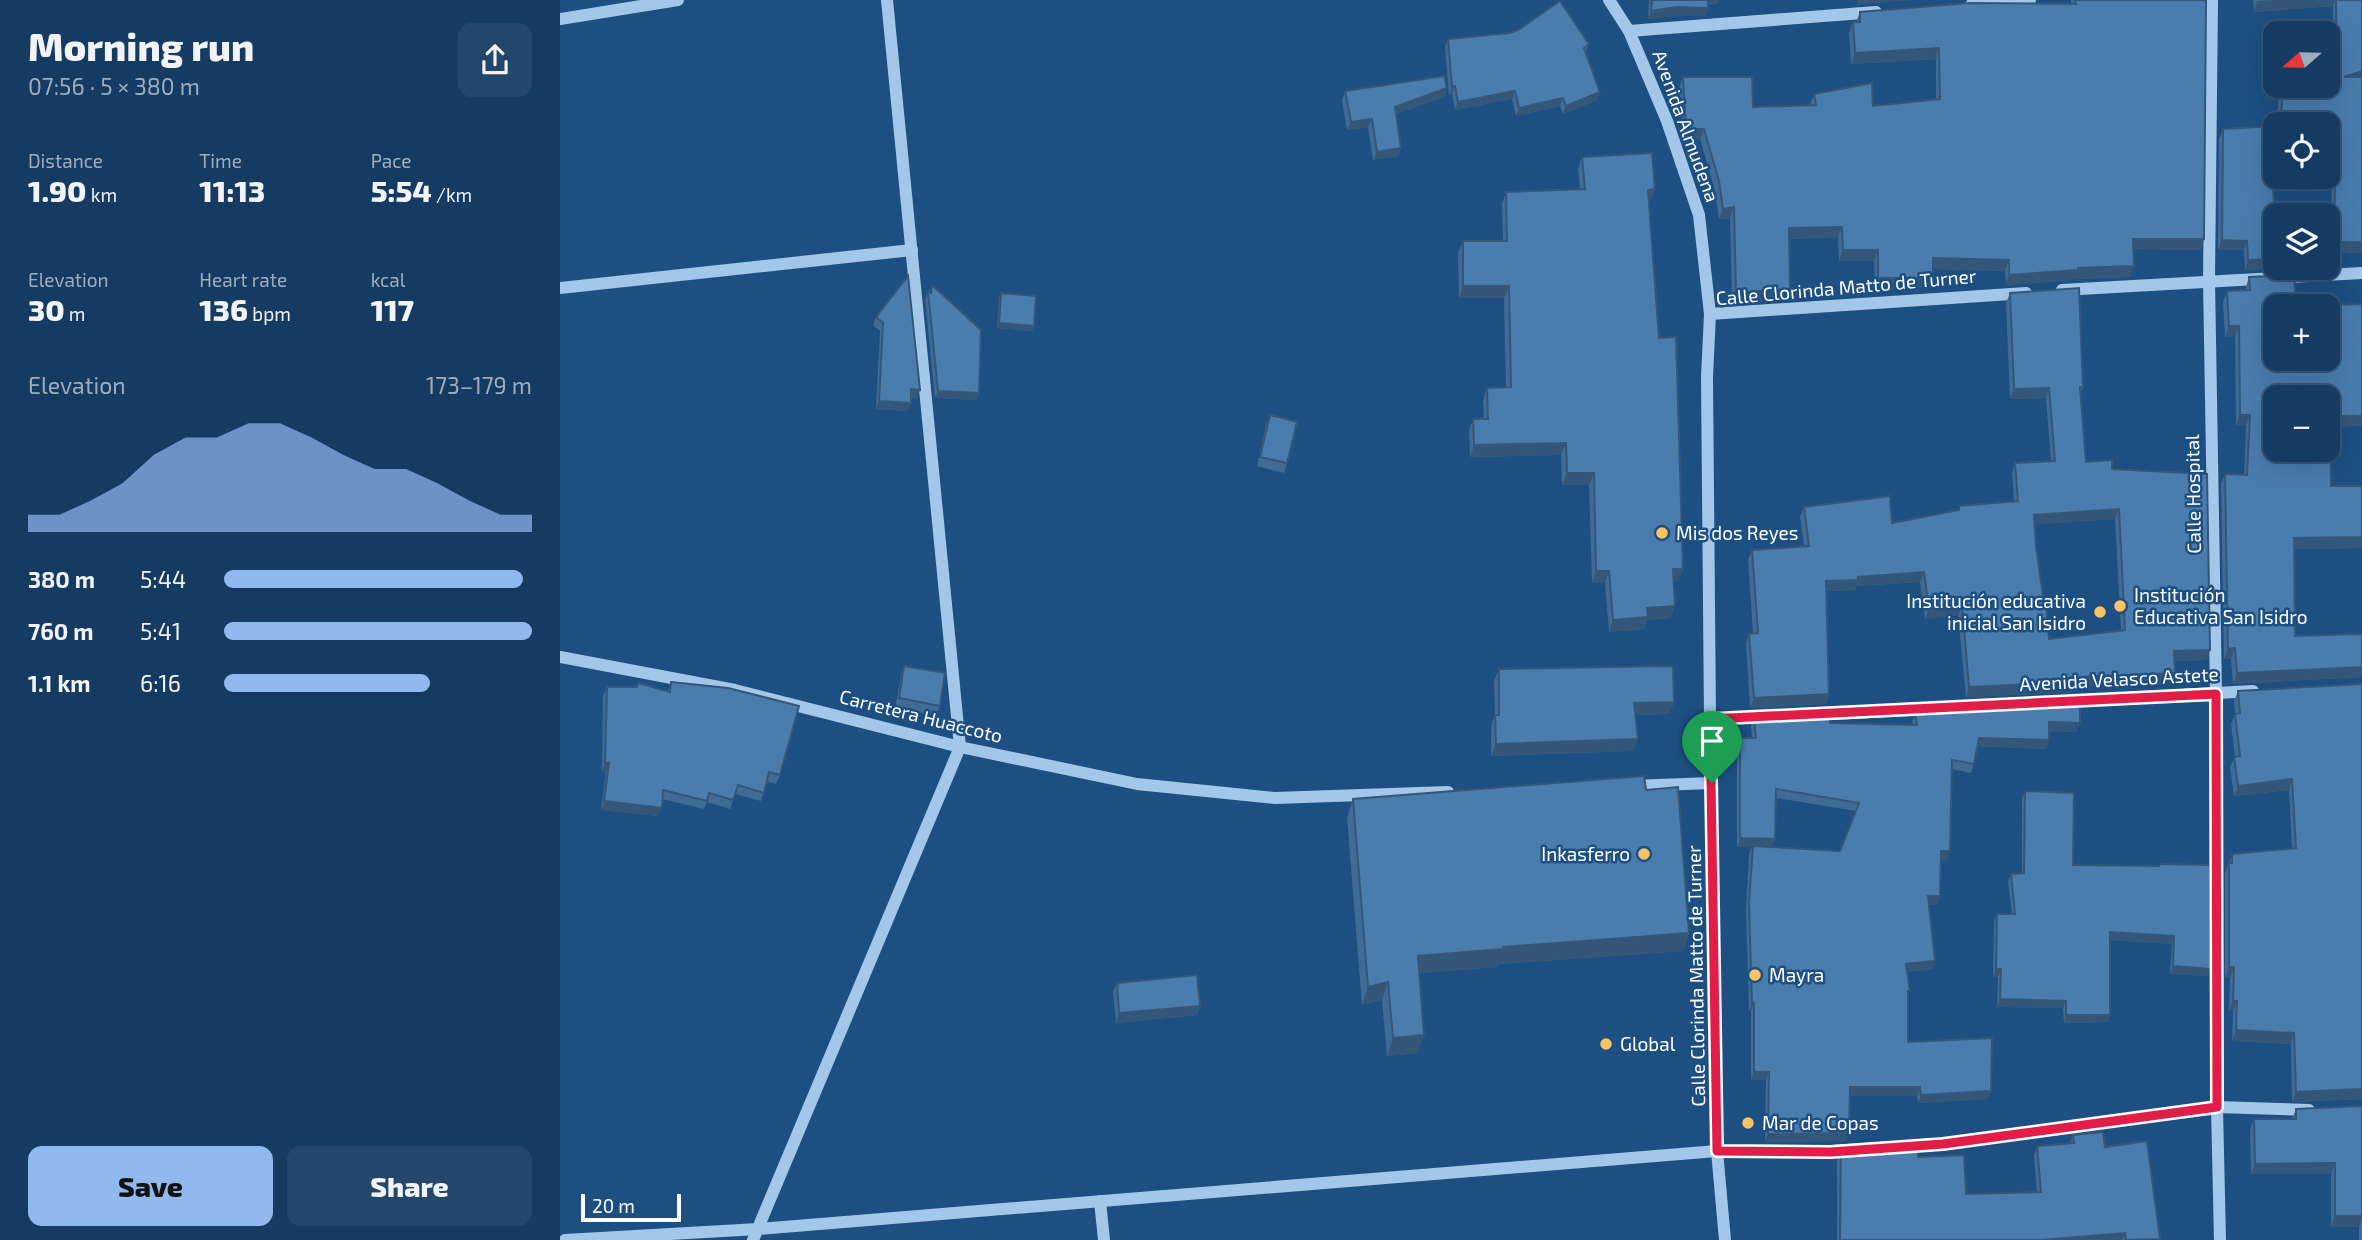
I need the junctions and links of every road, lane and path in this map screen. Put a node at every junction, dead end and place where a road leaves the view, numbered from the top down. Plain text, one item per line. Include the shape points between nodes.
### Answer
1 (678, 0) edge
2 (887, 0) edge
3 (1608, 0) edge
4 (2030, 0) edge
5 (2213, 0) edge
6 (1961, 5) edge
7 (1892, 11) edge
8 (560, 19) edge
9 (1629, 31) junction
10 (912, 250) junction
11 (2362, 273) edge
12 (2209, 281) junction
13 (560, 288) edge
14 (1710, 314) junction
15 (560, 657) edge
16 (2269, 691) edge
17 (2216, 694) junction
18 (1807, 715) edge
19 (1793, 716) edge
20 (1710, 719) junction
21 (960, 747) junction
22 (1712, 783) junction
23 (1616, 786) edge
24 (1466, 792) edge
25 (2217, 1107) junction
26 (2321, 1110) edge
27 (1717, 1151) junction
28 (1100, 1201) junction
29 (756, 1234) edge
30 (565, 1240) edge
31 (1104, 1240) edge
32 (1725, 1240) edge
33 (2220, 1240) edge

1 - 8 street
2 - 10 street
3 - 9 street, Avenida Almudena
4 - 6 street
5 - 12 street, Calle Hospital
7 - 9 street
9 - 14 street, Avenida Almudena via 1667,121 1699,215
10 - 13 street
10 - 21 street
11 - 12 street, Calle Clorinda Matto de Turner
12 - 14 street, Calle Clorinda Matto de Turner
12 - 17 street, Calle Hospital
14 - 20 street, Calle Clorinda Matto de Turner
15 - 21 street, Carretera Huaccoto via 734,690
16 - 17 street, Avenida Velasco Astete
17 - 18 street, Avenida Velasco Astete
17 - 25 street, Calle Hospital
19 - 20 street
20 - 22 street, Calle Clorinda Matto de Turner
21 - 24 street, Carretera Huaccoto via 1137,784 1275,798
21 - 29 street
22 - 23 street
22 - 27 street, Calle Clorinda Matto de Turner
25 - 26 street
25 - 27 street via 1943,1144 1831,1152
25 - 33 street, Calle Hospital
27 - 28 street
27 - 32 street, Calle Clorinda Matto de Turner
28 - 29 street
28 - 31 street
29 - 30 street

